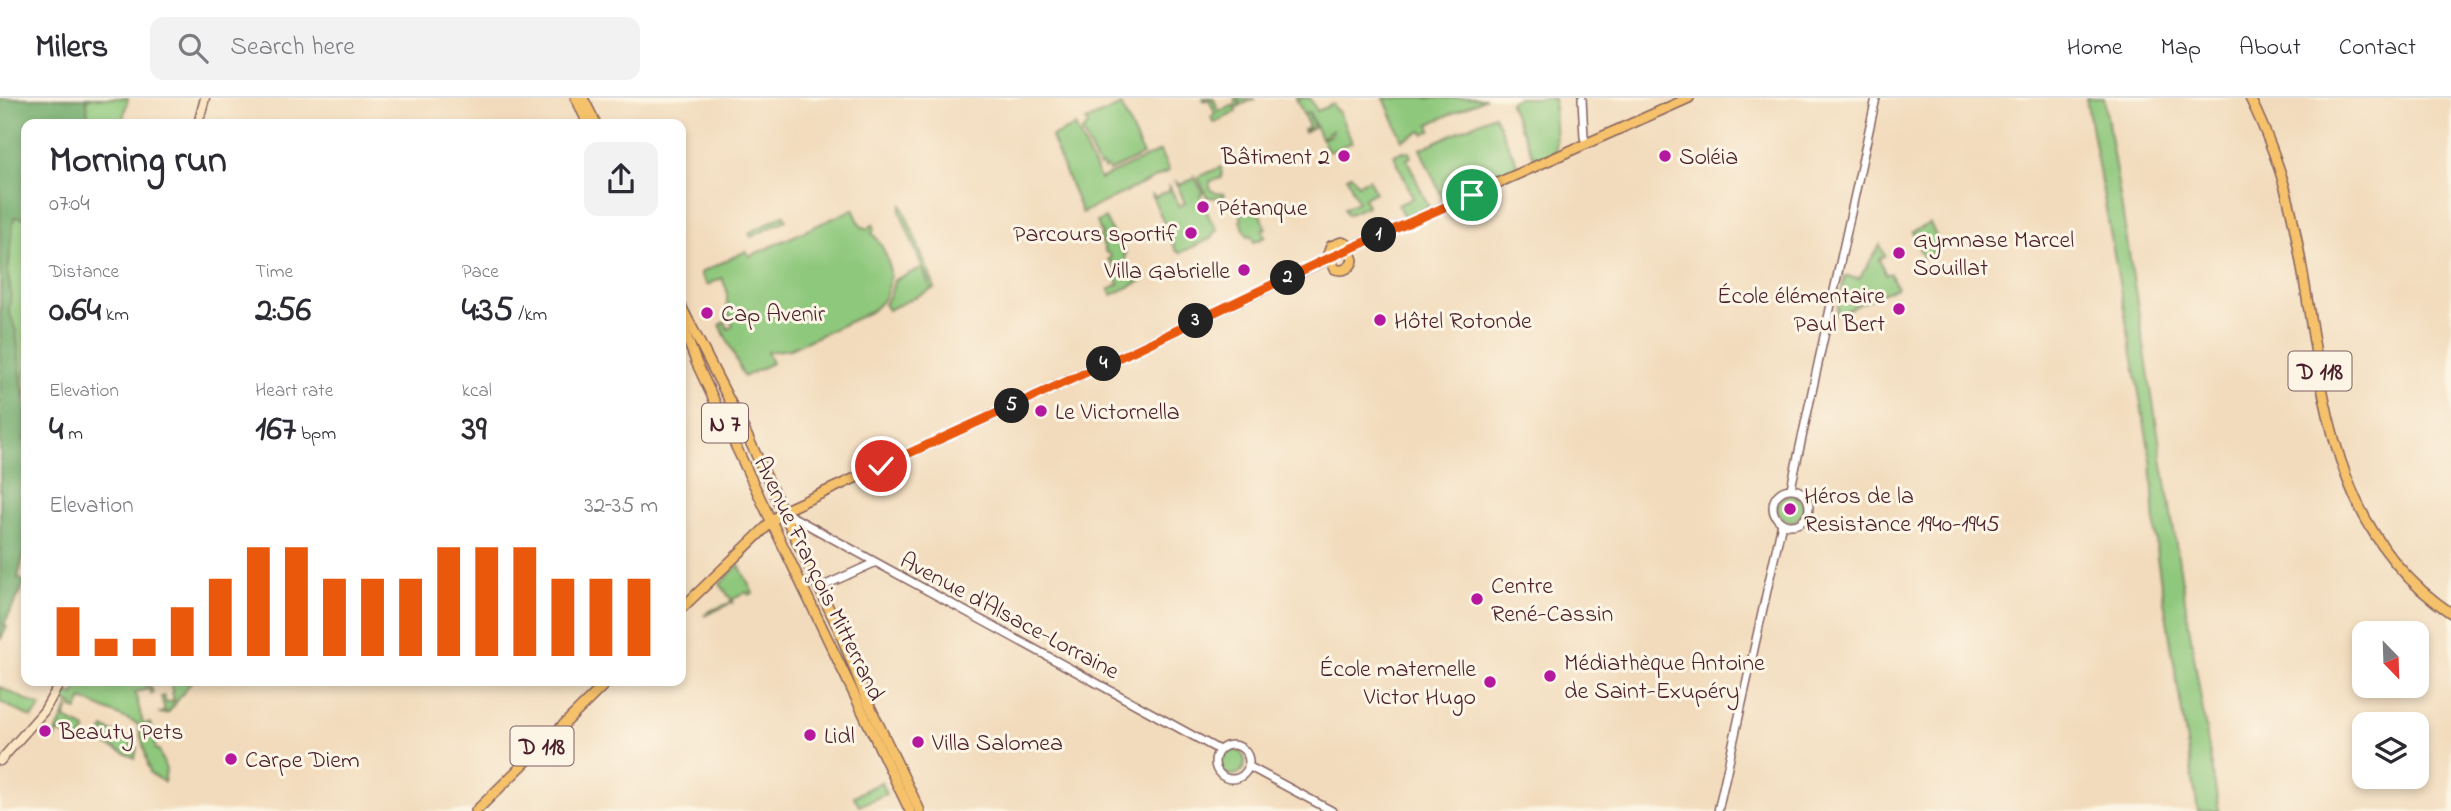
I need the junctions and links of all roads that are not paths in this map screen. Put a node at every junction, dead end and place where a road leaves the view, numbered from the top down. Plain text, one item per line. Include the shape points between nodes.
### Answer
1 (205, 98) edge
2 (576, 98) edge
3 (583, 98) edge
4 (1582, 98) edge
5 (1689, 98) edge
6 (1876, 98) edge
7 (2250, 98) edge
8 (199, 119) edge
9 (586, 119) edge
10 (594, 119) edge
11 (1587, 144) junction
12 (1350, 251) junction
13 (1331, 260) junction
14 (686, 315) edge
15 (686, 336) edge
16 (1791, 488) junction
17 (783, 511) junction
18 (771, 522) junction
19 (1782, 523) junction
20 (874, 563) junction
21 (819, 588) junction
22 (686, 603) edge
23 (2451, 613) edge
24 (58, 686) edge
25 (603, 686) edge
26 (1219, 750) junction
27 (0, 761) edge
28 (1248, 766) junction
29 (476, 811) edge
30 (910, 811) edge
31 (920, 811) edge
32 (1332, 811) edge
33 (1718, 811) edge

1 - 8 main road
2 - 9 main road
3 - 10 main road
4 - 11 street
5 - 11 main road
6 - 16 street
7 - 23 main road, D 118 via 2291,210 2328,414 2345,476 2365,519 2387,550
11 - 12 main road
12 - 13 main road via 1345,243 1336,243 1328,250
12 - 13 main road via 1352,264 1345,270 1335,269
13 - 17 main road
14 - 17 main road, Avenue François Mitterrand / N 7
15 - 18 main road, Avenue François Mitterrand / N 7
16 - 19 street via 1780,492 1773,505
16 - 19 street via 1805,496 1809,511 1801,522
17 - 18 main road
17 - 20 street, Avenue d'Alsace-Lorraine
17 - 21 main road, Avenue François Mitterrand / N 7
18 - 22 main road
18 - 30 main road, Avenue François Mitterrand / N 7
19 - 33 street
20 - 21 street
20 - 26 street, Avenue d'Alsace-Lorraine
21 - 31 main road, Avenue François Mitterrand / N 7
24 - 27 main road via 44,711
25 - 29 main road, D 118
26 - 28 street via 1239,746 1247,754
26 - 28 street via 1215,763 1224,777 1240,777
28 - 32 street

